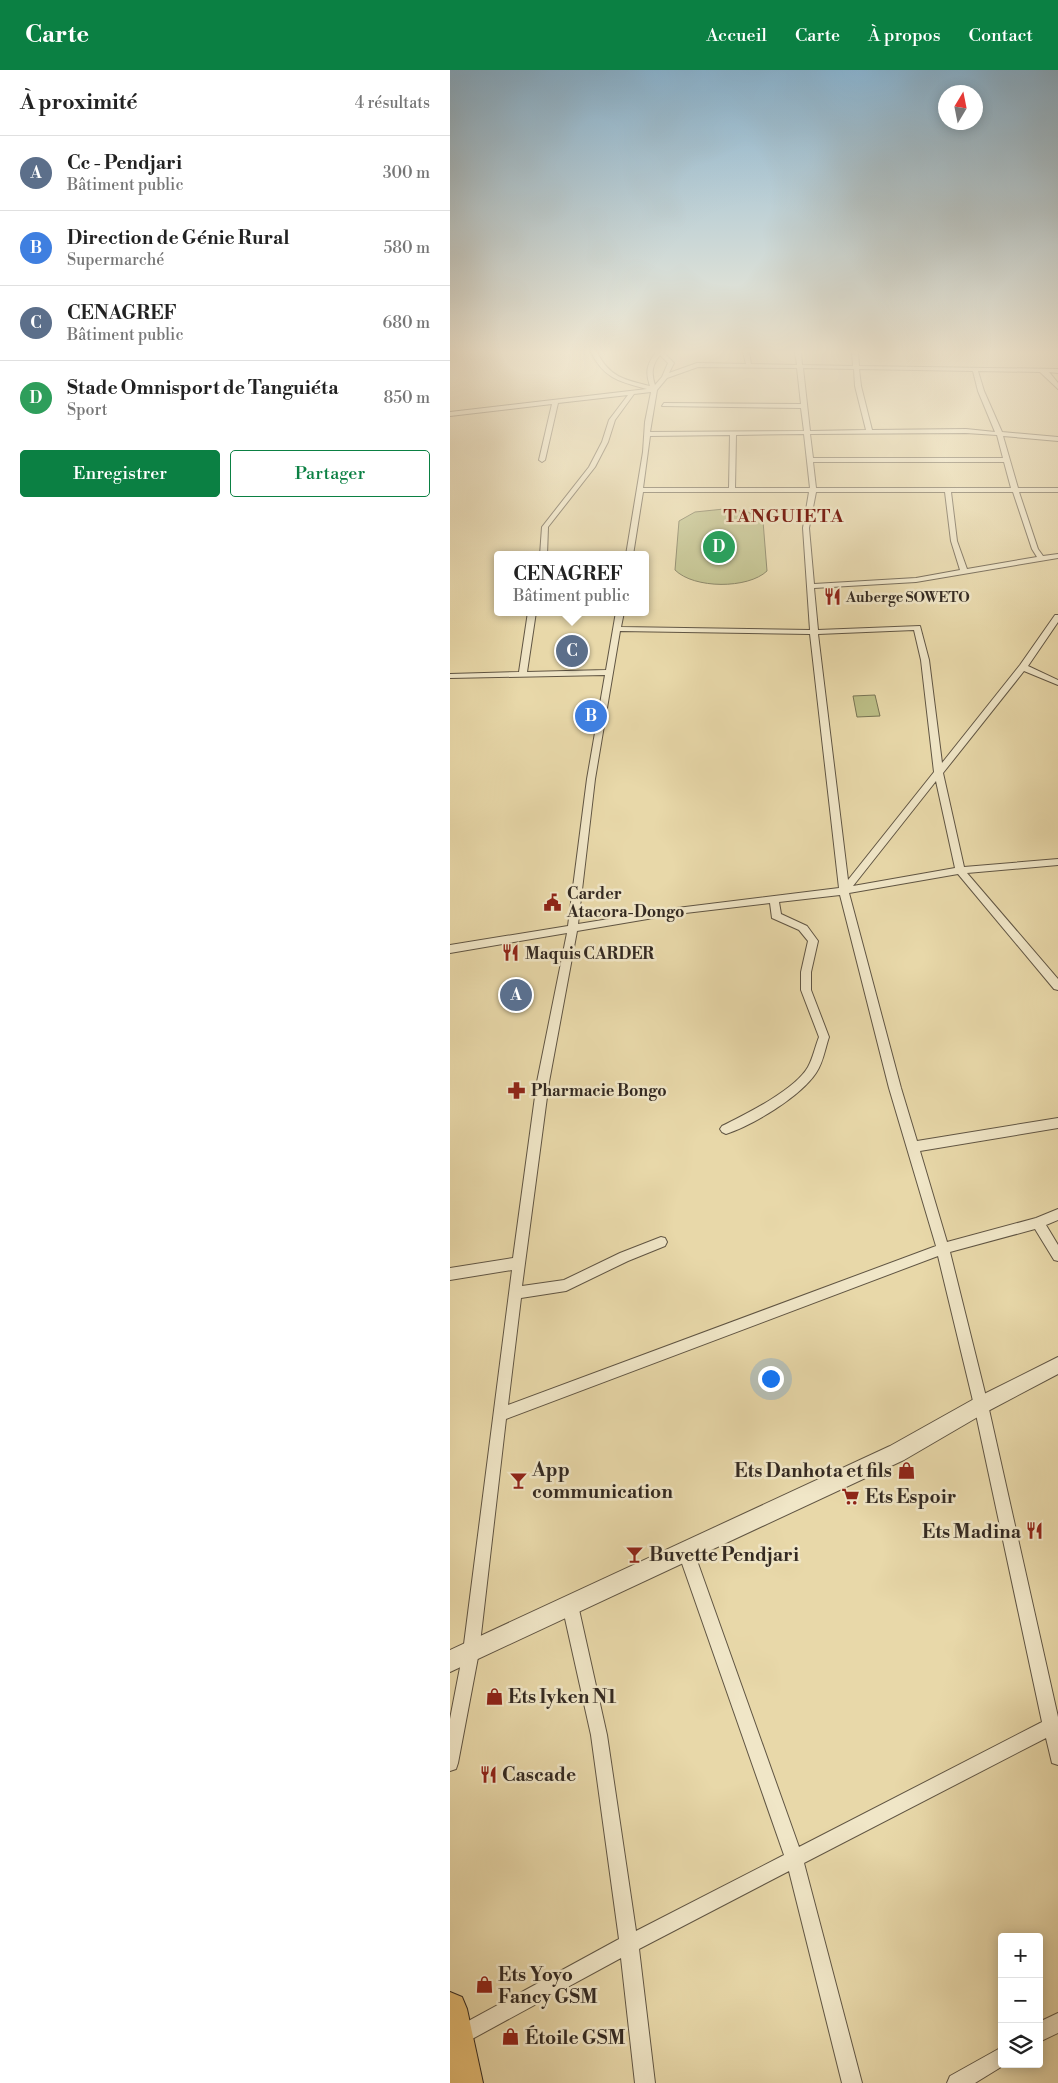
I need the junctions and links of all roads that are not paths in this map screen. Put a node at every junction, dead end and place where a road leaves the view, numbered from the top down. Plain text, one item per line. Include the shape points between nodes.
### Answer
1 (545, 446) edge
2 (603, 446) edge
3 (646, 446) edge
4 (733, 446) edge
5 (807, 446) edge
6 (1004, 446) edge
7 (542, 460) dead end
8 (809, 460) junction
9 (1008, 460) junction
10 (732, 489) junction
11 (813, 489) junction
12 (639, 490) junction
13 (948, 490) junction
14 (1058, 490) edge
15 (1017, 491) junction
16 (543, 551) edge
17 (630, 551) edge
18 (1058, 556) edge
19 (1041, 558) junction
20 (964, 572) junction
21 (811, 586) junction
22 (531, 616) edge
23 (619, 616) edge
24 (1058, 617) edge
25 (617, 629) junction
26 (814, 632) junction
27 (1023, 667) junction
28 (611, 672) junction
29 (523, 673) junction
30 (450, 676) edge
31 (1058, 683) edge
32 (939, 773) junction
33 (1058, 862) edge
34 (960, 870) junction
35 (844, 891) junction
36 (774, 899) junction
37 (573, 928) junction
38 (450, 949) edge
39 (1058, 986) edge
40 (1058, 1123) edge
41 (726, 1129) dead end
42 (912, 1147) junction
43 (1058, 1214) edge
44 (1038, 1223) junction
45 (661, 1242) dead end
46 (943, 1249) junction
47 (1058, 1256) edge
48 (520, 1263) junction
49 (450, 1274) edge
50 (516, 1293) junction
51 (1058, 1364) edge
52 (981, 1406) junction
53 (499, 1415) junction
54 (686, 1552) junction
55 (570, 1606) junction
56 (471, 1652) junction
57 (450, 1661) edge
58 (1055, 1725) edge
59 (1058, 1757) edge
60 (450, 1763) edge
61 (794, 1858) junction
62 (629, 1944) junction
63 (1058, 2022) edge
64 (452, 2029) edge
65 (1043, 2031) edge
66 (998, 2058) edge
67 (466, 2083) edge
68 (644, 2083) edge
69 (852, 2083) edge
70 (957, 2083) edge

1 - 7 street
2 - 16 street via 592,467 545,528
3 - 12 street
4 - 10 street
5 - 8 street
6 - 9 street
8 - 9 street
8 - 11 street
9 - 15 street
10 - 11 street
10 - 12 street
11 - 13 street
11 - 21 street via 806,528
12 - 17 street
13 - 15 street
13 - 20 street via 954,541
14 - 15 street
15 - 19 street via 1023,517
18 - 19 street
19 - 20 street
20 - 21 street via 916,580
21 - 26 street
22 - 29 street
23 - 25 street
24 - 27 street
25 - 26 street
25 - 28 street
26 - 32 street via 917,628 925,660
26 - 35 street
27 - 31 street
27 - 32 street
28 - 29 street
28 - 37 street via 591,779
29 - 30 street
32 - 34 street
32 - 35 street
33 - 34 street
34 - 35 street
34 - 39 street
35 - 36 street
35 - 42 street
36 - 37 street
36 - 41 street via 776,916 803,928 813,940 806,990 824,1037 812,1070 795,1086 747,1120
37 - 38 street
37 - 48 street via 543,1082
40 - 42 street
42 - 46 street
43 - 44 street
44 - 46 street
44 - 47 street
45 - 50 street via 566,1285
46 - 52 street
46 - 53 street
48 - 49 street
48 - 50 street
50 - 53 street
51 - 52 street
52 - 54 street via 897,1454
52 - 58 street
53 - 56 street
54 - 55 street
54 - 61 street
55 - 56 street
55 - 62 street via 599,1735
56 - 57 street
56 - 60 street
58 - 59 street
58 - 61 street
61 - 62 street
61 - 69 street
62 - 64 street
62 - 68 street
63 - 65 street
64 - 67 highway
66 - 70 street

